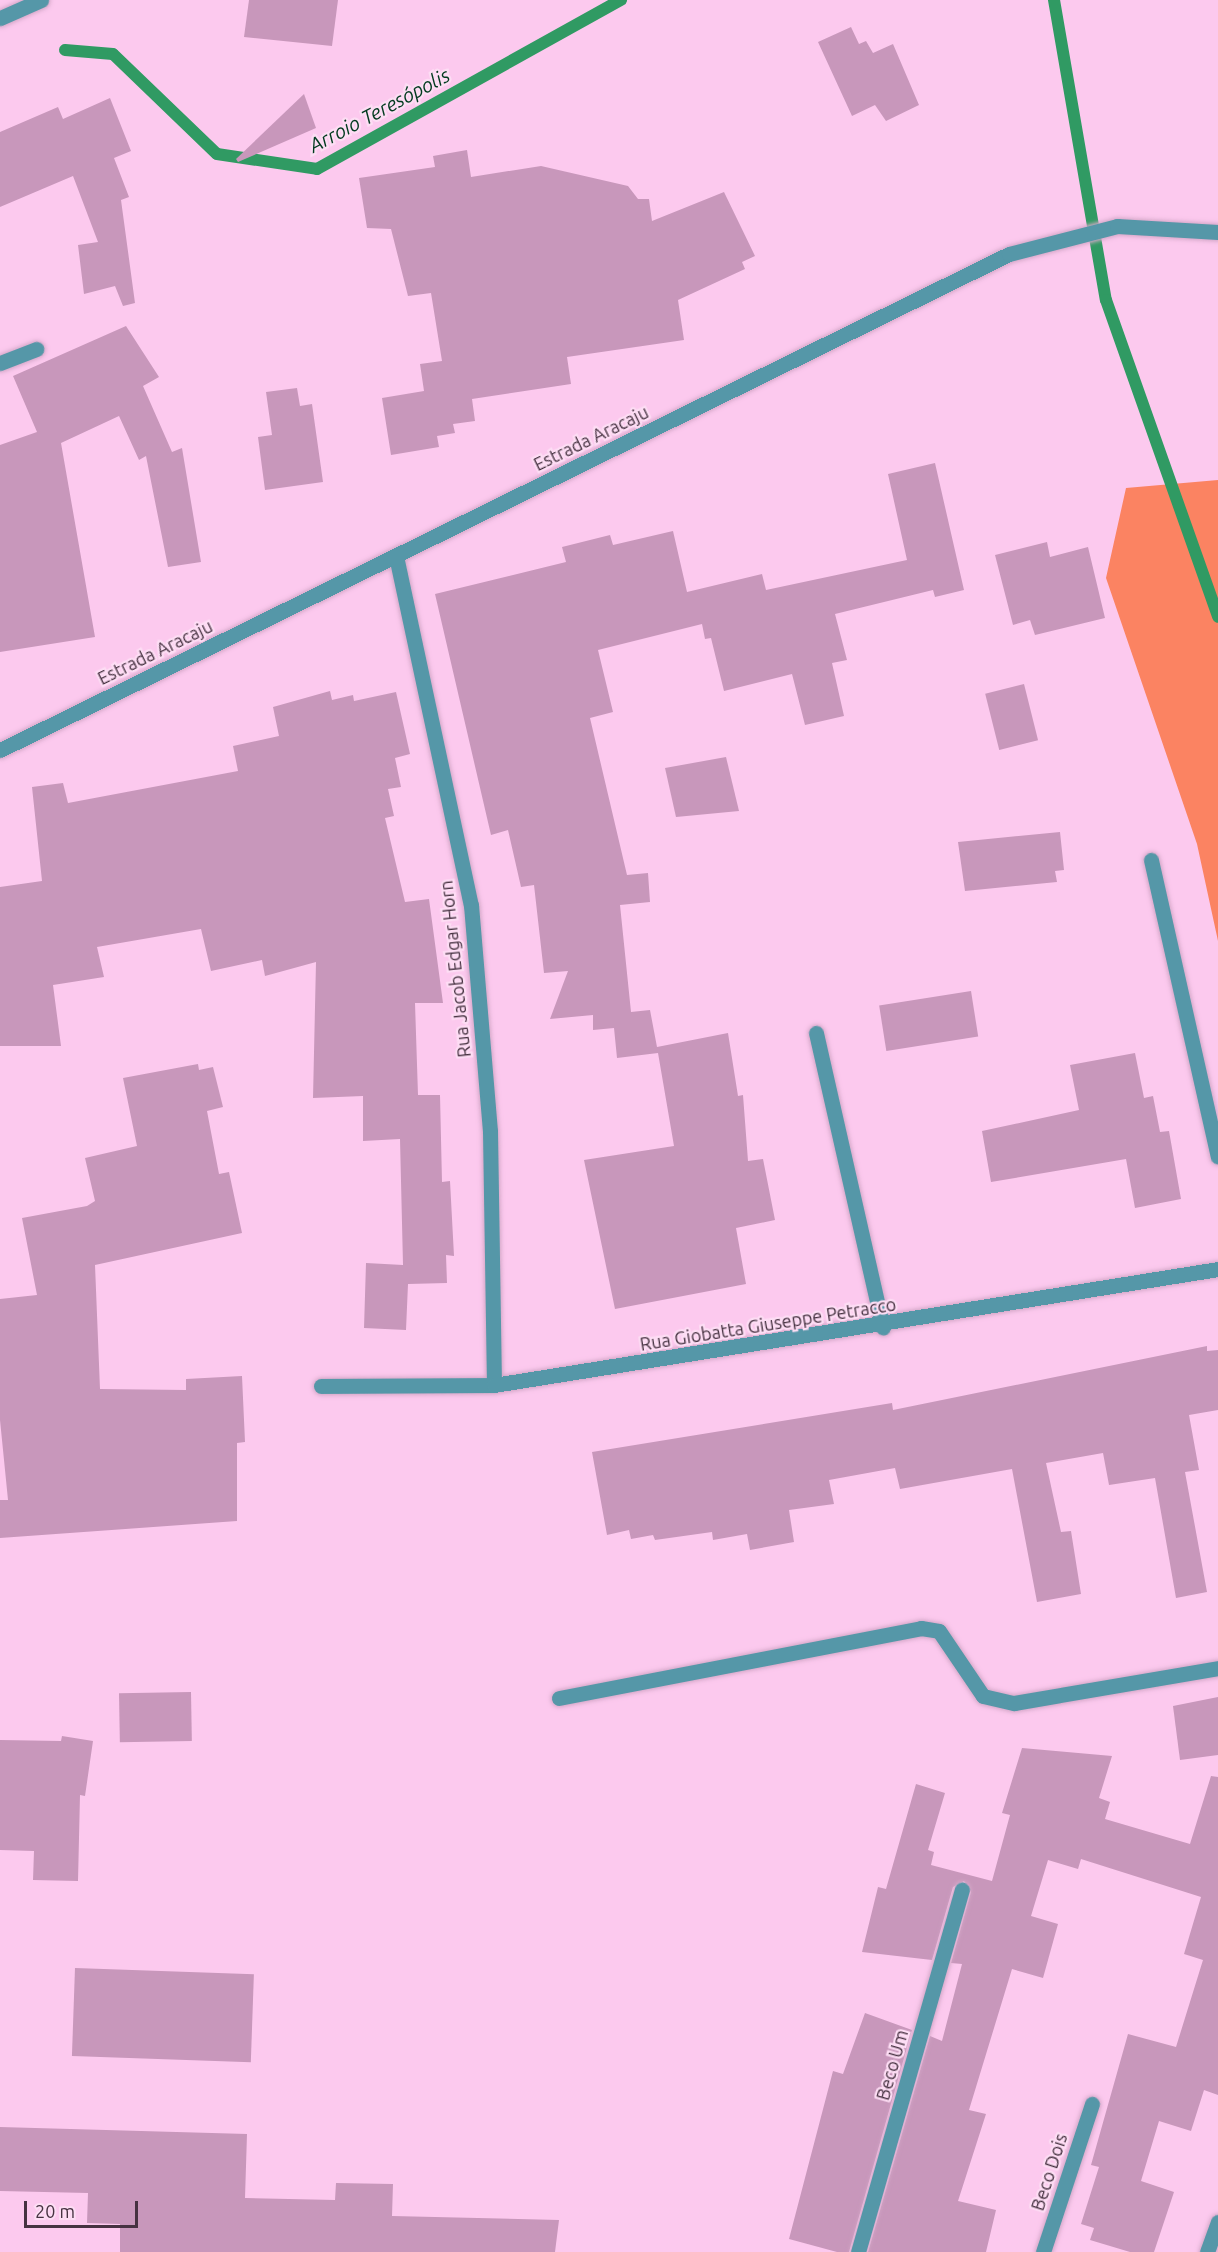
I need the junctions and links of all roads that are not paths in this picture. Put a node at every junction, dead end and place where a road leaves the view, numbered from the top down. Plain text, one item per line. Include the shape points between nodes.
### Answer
1 (41, 0) edge
2 (0, 18) edge
3 (1218, 232) edge
4 (36, 349) dead end
5 (0, 363) edge
6 (396, 556) junction
7 (0, 750) edge
8 (1151, 860) dead end
9 (816, 1033) dead end
10 (1218, 1157) edge
11 (1218, 1269) edge
12 (883, 1327) junction
13 (494, 1385) junction
14 (321, 1386) dead end
15 (1218, 1668) edge
16 (559, 1698) dead end
17 (962, 1890) dead end
18 (1092, 2104) dead end
19 (1218, 2222) edge
20 (858, 2252) edge
21 (1044, 2252) edge
22 (1208, 2252) edge

1 - 2 street
3 - 6 street, Estrada Aracaju via 1117,226 1009,254
4 - 5 street
6 - 7 street, Estrada Aracaju
6 - 13 street, Rua Jacob Edgar Horn via 471,905 490,1131
8 - 10 street
9 - 12 street
11 - 12 street, Rua Giobatta Giuseppe Petracco
12 - 13 street, Rua Giobatta Giuseppe Petracco
13 - 14 street, Rua Giobatta Giuseppe Petracco
15 - 16 street via 1124,1688 1014,1703 983,1696 939,1631 921,1628
17 - 20 street, Beco Um
18 - 21 street, Beco Dois
19 - 22 street

